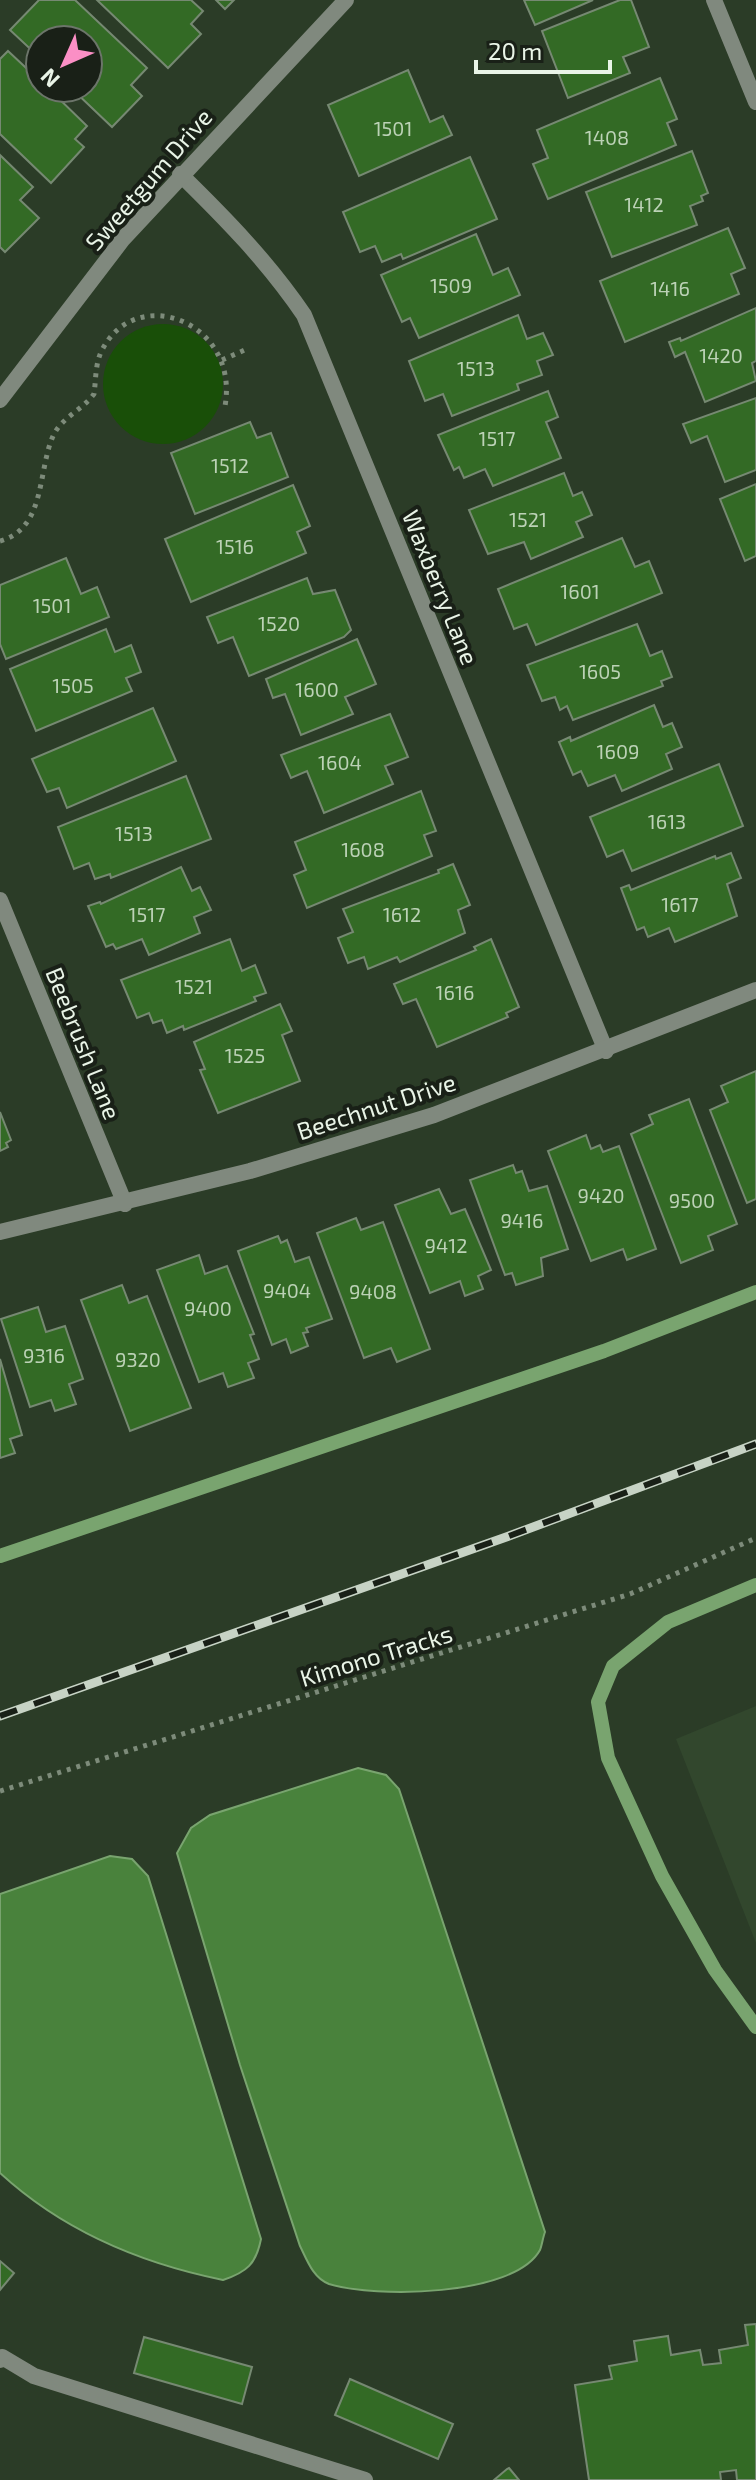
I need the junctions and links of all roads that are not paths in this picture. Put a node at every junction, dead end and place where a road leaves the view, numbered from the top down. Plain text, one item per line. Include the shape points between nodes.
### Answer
1 (346, 0) edge
2 (714, 0) edge
3 (756, 102) edge
4 (180, 174) junction
5 (0, 400) edge
6 (0, 900) edge
7 (756, 990) edge
8 (606, 1051) junction
9 (125, 1204) junction
10 (0, 1232) edge
11 (1, 2358) edge
12 (365, 2480) edge

1 - 4 street, Sweetgum Drive
2 - 3 street
4 - 5 street, Sweetgum Drive via 123,239
4 - 8 street, Waxberry Lane via 238,230 304,315
6 - 9 street, Beebrush Lane
7 - 8 street, Beechnut Drive
8 - 9 street, Beechnut Drive via 434,1115
9 - 10 street, Beechnut Drive
11 - 12 street via 34,2376

